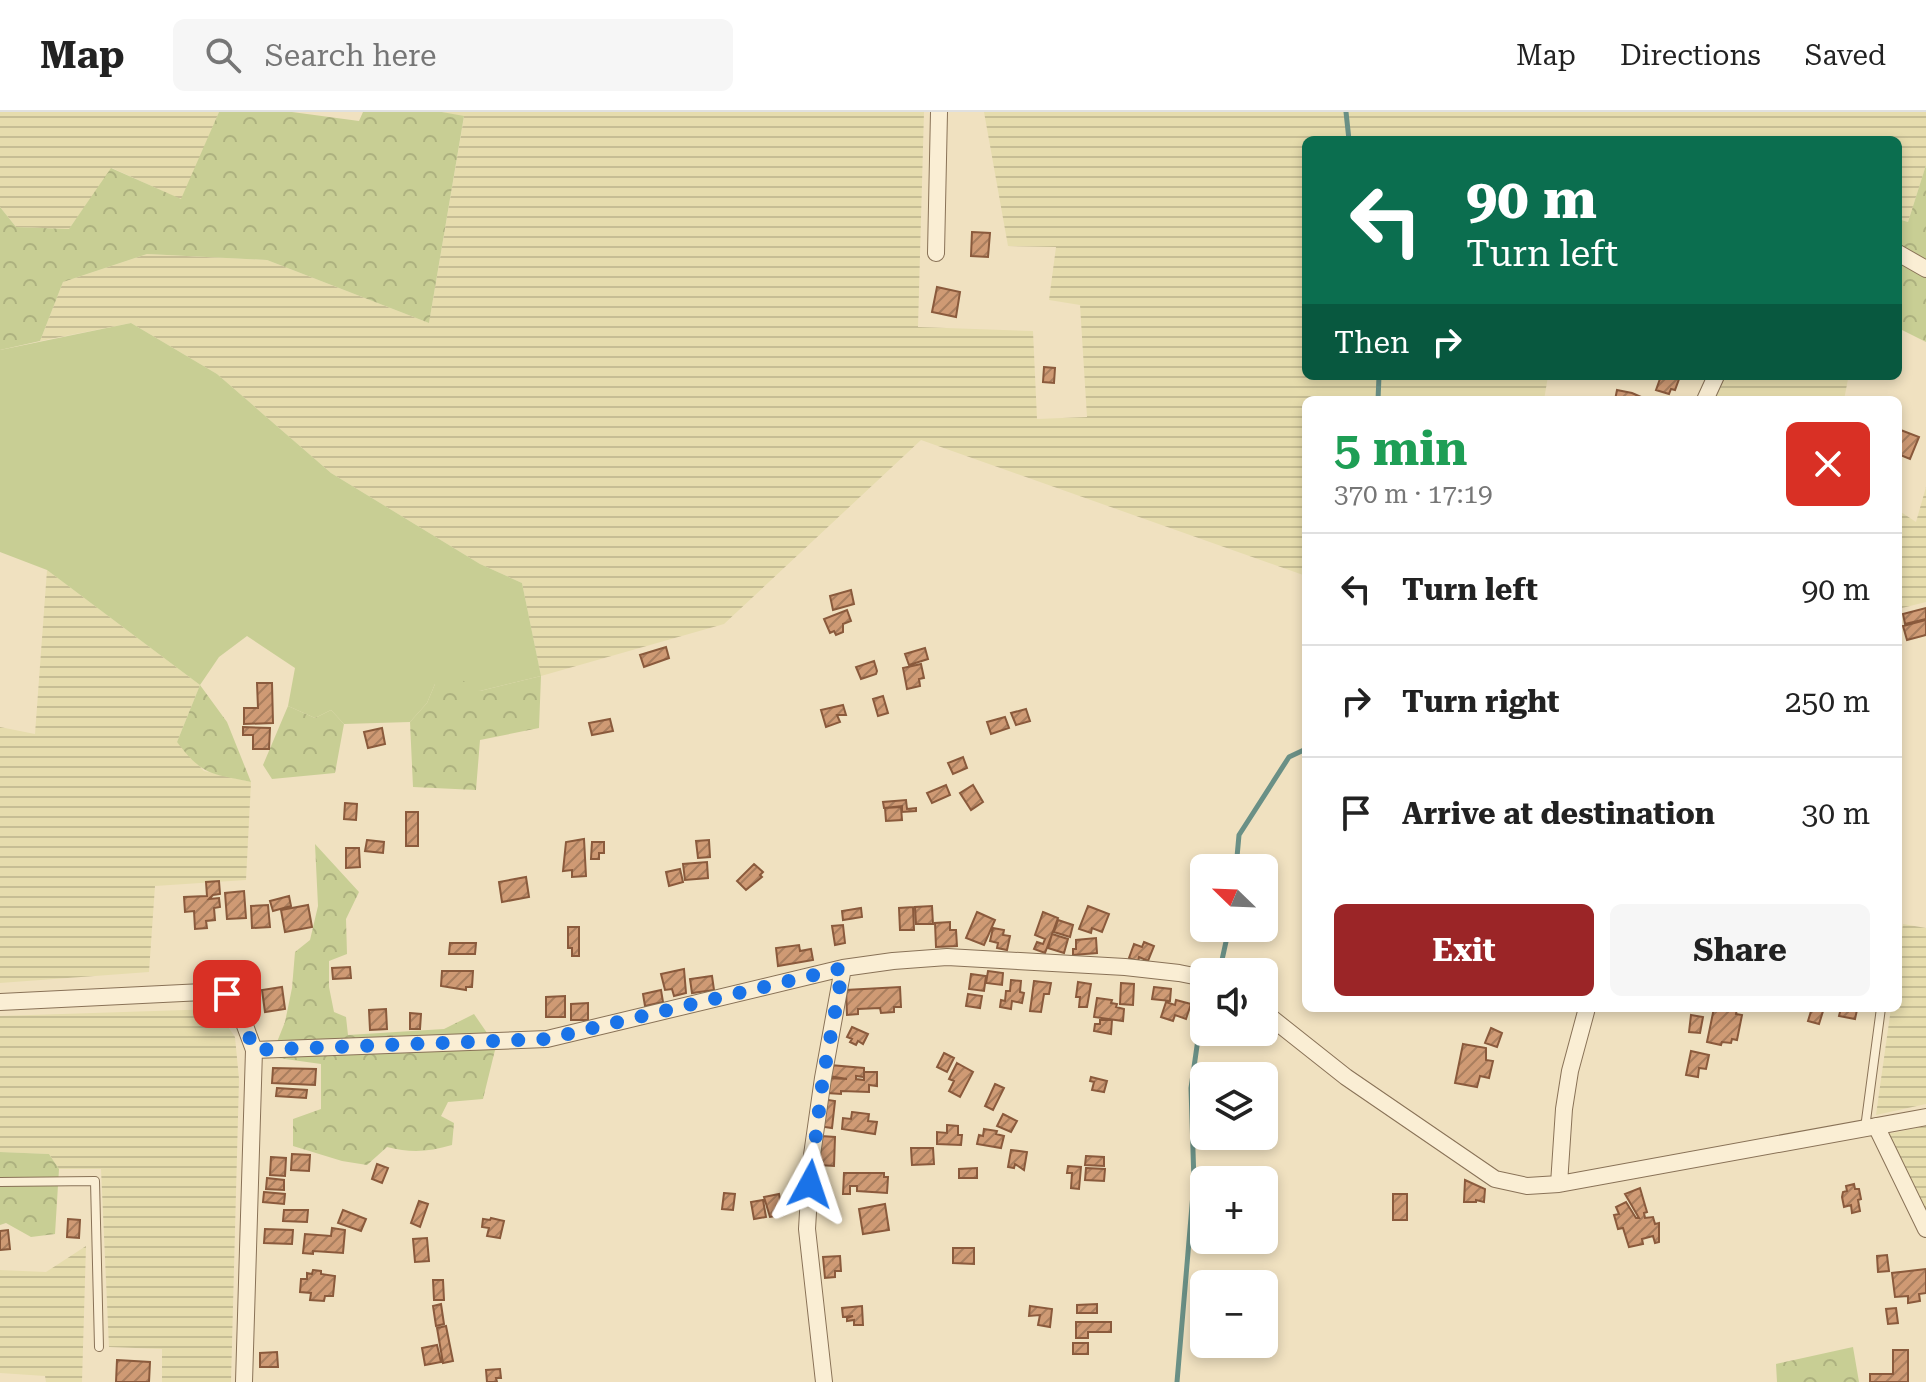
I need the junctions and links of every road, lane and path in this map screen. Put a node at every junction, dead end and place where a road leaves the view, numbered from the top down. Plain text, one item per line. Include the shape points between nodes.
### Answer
1 (939, 112) edge
2 (936, 253) dead end
3 (1902, 255) edge
4 (1926, 269) edge
5 (843, 968) junction
6 (1190, 975) edge
7 (0, 1002) edge
8 (1586, 1012) edge
9 (1881, 1012) edge
10 (1278, 1023) edge
11 (254, 1050) junction
12 (1926, 1117) edge
13 (1870, 1127) junction
14 (0, 1182) edge
15 (1559, 1184) junction
16 (1926, 1229) edge
17 (99, 1347) dead end
18 (244, 1382) edge
19 (824, 1382) edge

1 - 2 street
3 - 4 street
5 - 6 street via 947,957
5 - 11 street via 547,1039
5 - 19 street via 811,1162 807,1229
7 - 11 street via 227,994 237,1004
8 - 15 street via 1564,1109
9 - 13 lane
10 - 15 street via 1346,1077 1495,1179 1527,1186
11 - 18 street
12 - 13 street
13 - 15 street
13 - 16 street
14 - 17 lane via 95,1181

